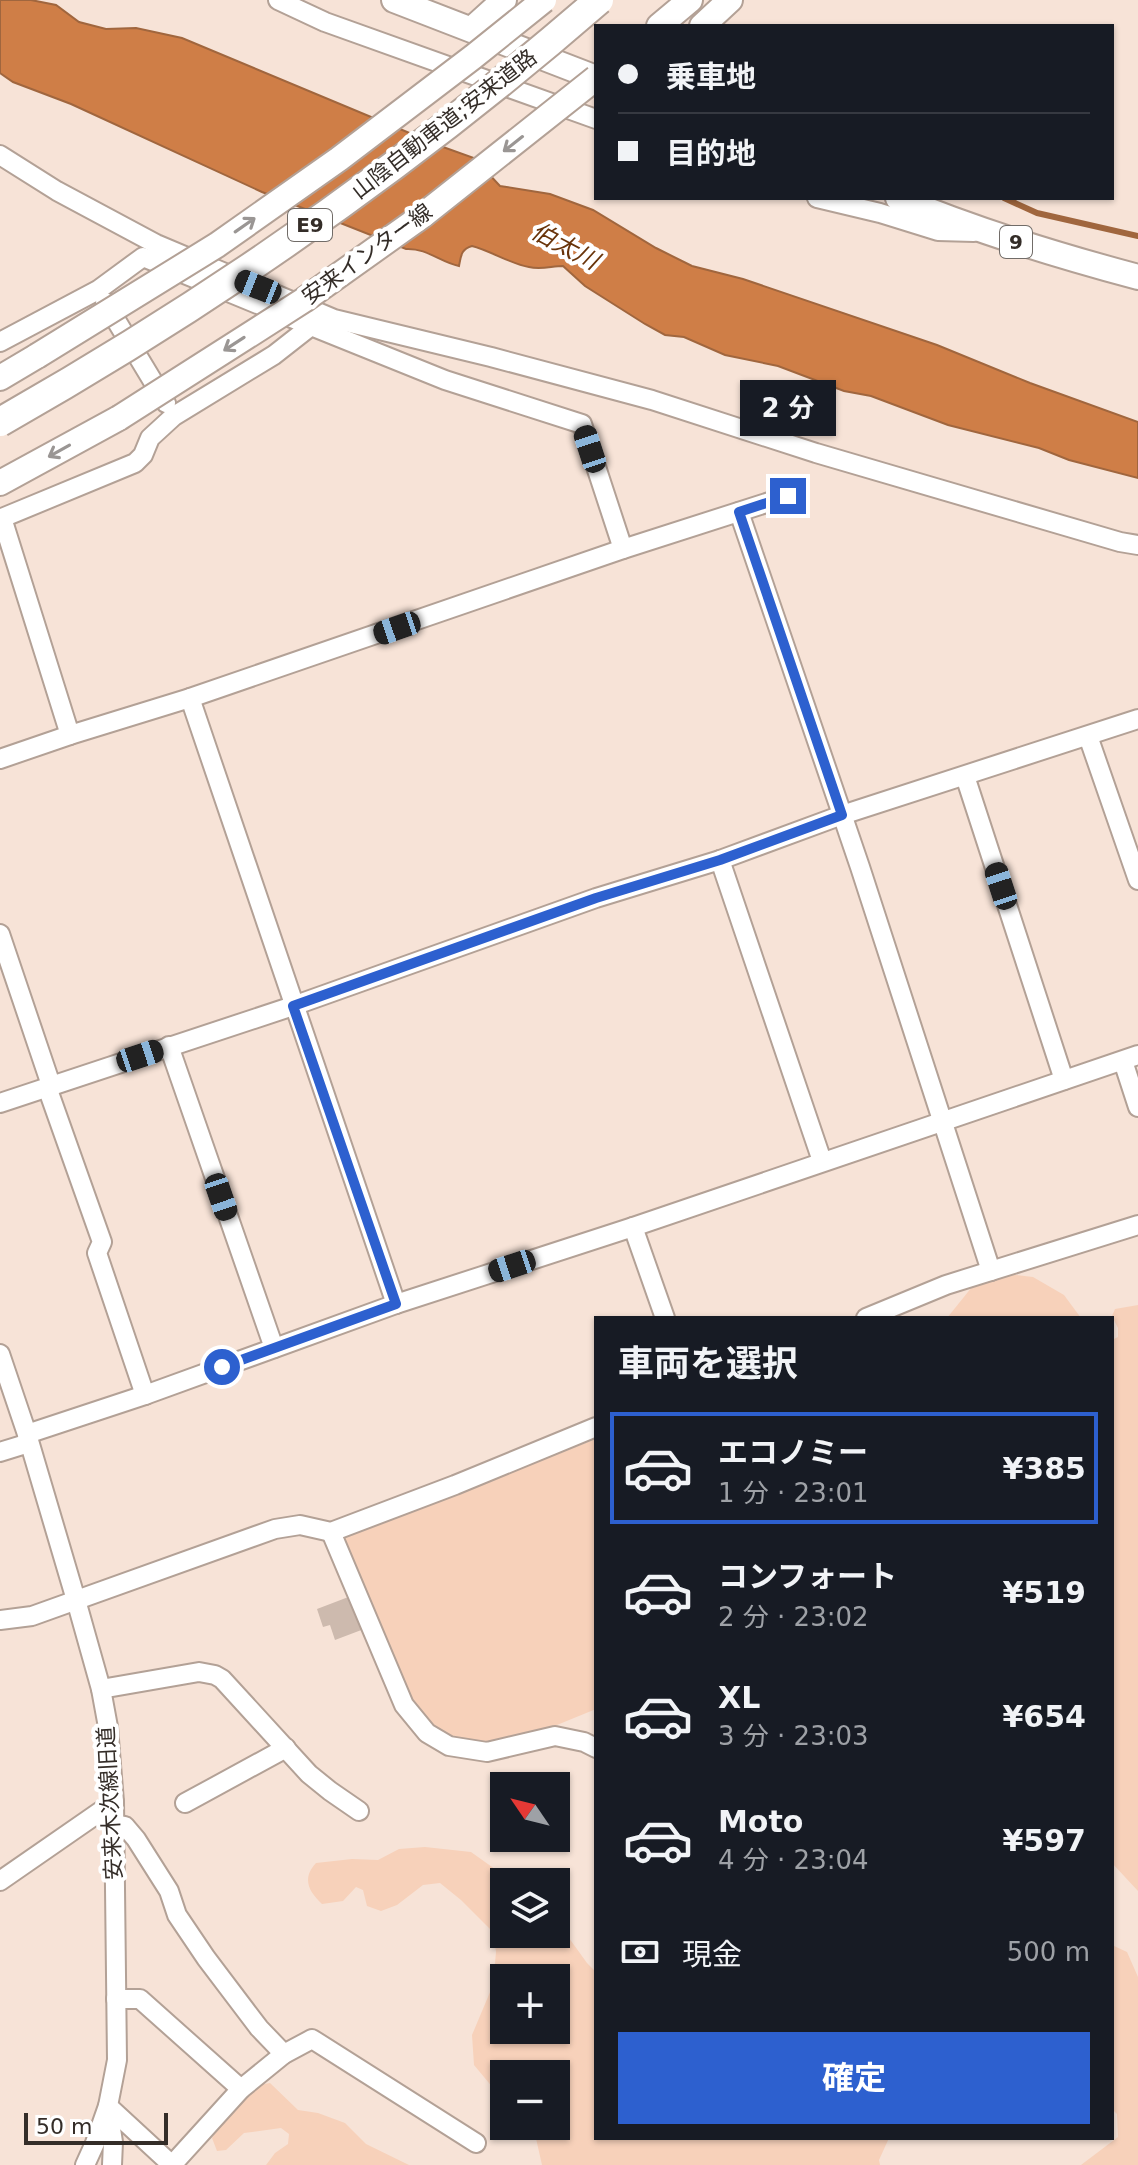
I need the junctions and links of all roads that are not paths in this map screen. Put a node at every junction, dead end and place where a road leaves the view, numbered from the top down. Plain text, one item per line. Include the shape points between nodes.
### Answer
1 (278, 0) edge
2 (394, 0) edge
3 (504, 0) edge
4 (544, 0) edge
5 (583, 0) edge
6 (599, 0) edge
7 (690, 0) edge
8 (730, 0) edge
9 (661, 24) edge
10 (704, 24) edge
11 (472, 29) junction
12 (594, 77) edge
13 (594, 80) edge
14 (594, 118) edge
15 (0, 155) edge
16 (825, 200) edge
17 (903, 200) edge
18 (985, 232) junction
19 (150, 251) junction
20 (1138, 277) edge
21 (98, 290) junction
22 (311, 326) junction
23 (332, 326) junction
24 (0, 342) edge
25 (0, 378) edge
26 (0, 409) edge
27 (174, 416) junction
28 (0, 422) edge
29 (0, 483) edge
30 (788, 496) dead end
31 (739, 512) junction
32 (1, 519) edge
33 (1138, 545) edge
34 (623, 549) junction
35 (190, 698) junction
36 (1138, 719) edge
37 (70, 735) junction
38 (1088, 736) junction
39 (0, 759) edge
40 (965, 776) junction
41 (842, 815) junction
42 (720, 860) junction
43 (1138, 880) edge
44 (0, 934) edge
45 (293, 1006) junction
46 (169, 1046) junction
47 (1130, 1058) edge
48 (1064, 1080) junction
49 (49, 1086) junction
50 (0, 1103) edge
51 (1138, 1107) edge
52 (944, 1122) junction
53 (822, 1161) junction
54 (1138, 1225) edge
55 (633, 1227) junction
56 (991, 1271) junction
57 (396, 1304) junction
58 (664, 1316) edge
59 (871, 1316) edge
60 (274, 1348) junction
61 (0, 1354) edge
62 (145, 1395) junction
63 (594, 1428) edge
64 (28, 1438) junction
65 (0, 1452) edge
66 (331, 1532) junction
67 (76, 1600) junction
68 (0, 1620) edge
69 (101, 1689) junction
70 (594, 1747) edge
71 (286, 1748) junction
72 (114, 1802) junction
73 (185, 1803) dead end
74 (359, 1811) dead end
75 (114, 1824) junction
76 (0, 1881) edge
77 (116, 1999) junction
78 (284, 2054) junction
79 (241, 2089) junction
80 (108, 2106) junction
81 (476, 2143) dead end
82 (85, 2165) edge
83 (112, 2165) edge
84 (172, 2165) edge

1 - 14 street via 325,22
2 - 11 main road
3 - 11 main road
25 -> 4 main road, bridge via 217,245 351,150
5 - 26 highway, 山陰自動車道;安来道路 / E9 via 423,130 264,245
6 - 28 highway, 山陰自動車道;安来道路 / E9, bridge via 430,137 272,252
7 - 9 main road
8 - 10 main road
11 - 12 main road
13 -> 29 main road, 安来インター線, bridge via 422,216 304,300 119,418
15 - 19 street
16 - 18 street via 938,231
17 - 18 main road, 9
18 - 20 main road, 9
19 - 21 street
19 - 22 street
19 - 23 street
21 - 24 street
21 - 27 street
22 - 23 street
22 - 27 street
23 - 33 street via 491,357 652,400 832,458
23 - 34 street via 445,380 582,424
27 - 32 street via 150,438 135,463
30 - 31 street
31 - 34 street
31 - 41 street
32 - 37 street
34 - 35 street
35 - 37 street
35 - 45 street
36 - 38 street
37 - 39 street
38 - 40 street
38 - 43 street
40 - 41 street
40 - 48 street
41 - 42 street
41 - 52 street
42 - 45 street via 596,898
42 - 53 street
44 - 49 street
45 - 46 street
45 - 57 street
46 - 49 street
46 - 60 street
47 - 48 street
47 - 51 street
48 - 52 street
49 - 50 street
49 - 62 street via 102,1242 97,1253
52 - 53 street
52 - 56 street
53 - 55 street
54 - 56 street
55 - 57 street
55 - 58 street
56 - 59 street
57 - 60 street
60 - 62 street
61 - 64 street, 安来木次線旧道
62 - 64 street
63 - 66 street
64 - 65 street
64 - 67 street, 安来木次線旧道
66 - 67 street via 300,1525 275,1529
66 - 70 street via 404,1705 427,1733 449,1746 487,1752 555,1736
67 - 68 street via 32,1616
67 - 69 street, 安来木次線旧道
69 - 71 street via 199,1672 215,1675
69 - 72 street, 安来木次線旧道
71 - 73 street
71 - 74 street via 309,1774
72 - 75 street, 安来木次線旧道
72 - 76 street
75 - 77 street, 安来木次線旧道
75 - 78 street via 125,1826 136,1839 206,1958
77 - 79 street via 140,1999
77 - 80 street, 安来木次線旧道 via 117,2060
78 - 79 street
78 - 81 street via 312,2039
79 - 84 street
80 - 82 street, 安来木次線旧道
80 - 83 street
80 - 84 street

